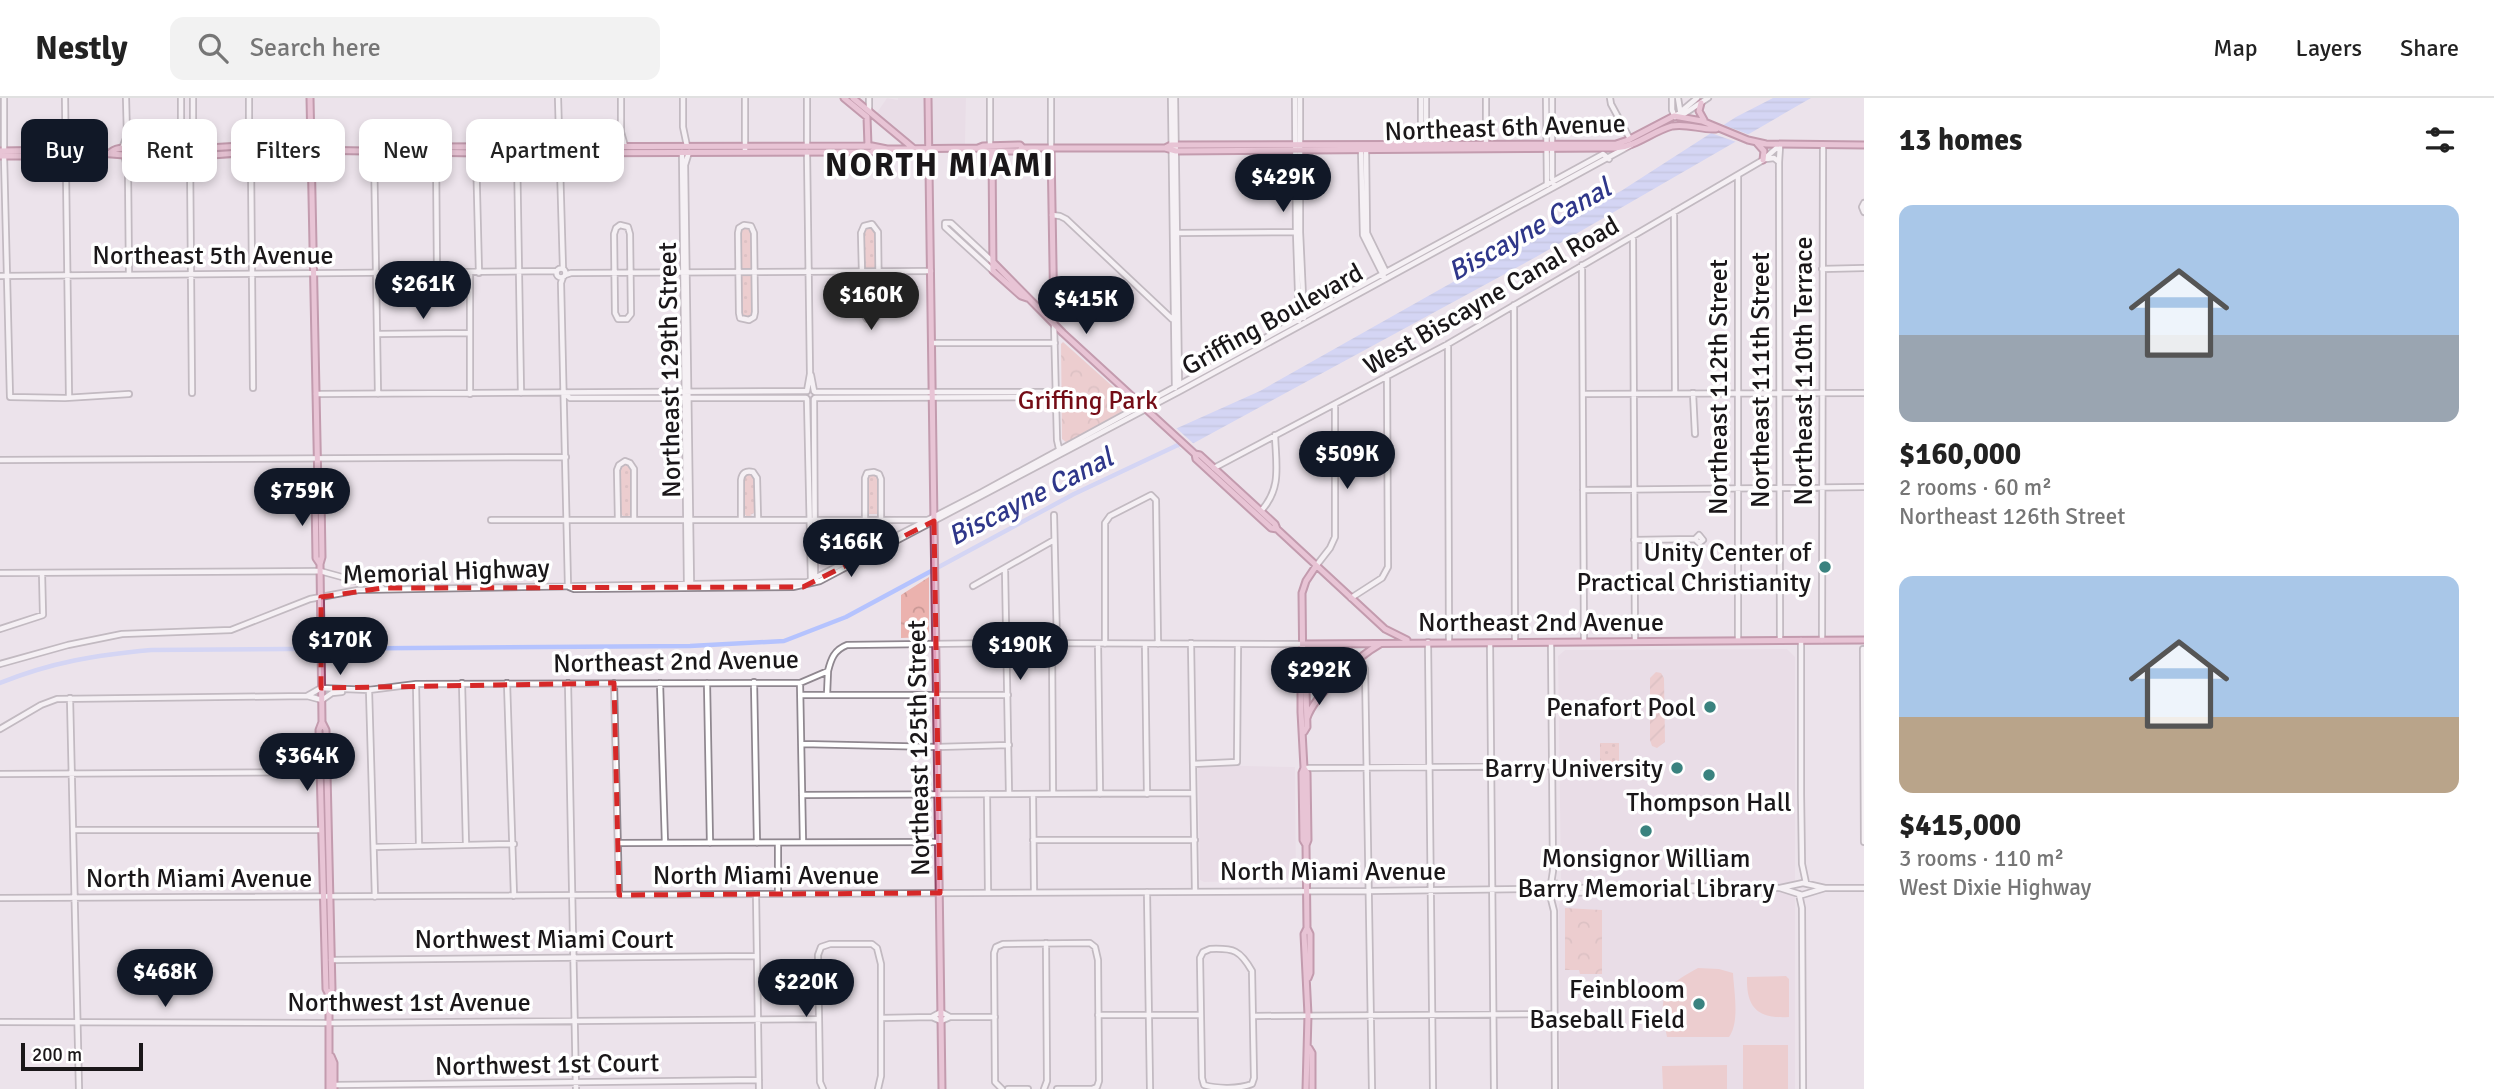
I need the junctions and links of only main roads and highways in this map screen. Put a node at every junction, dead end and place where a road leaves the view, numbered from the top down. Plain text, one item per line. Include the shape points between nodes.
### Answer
1 (310, 98) edge
2 (844, 98) edge
3 (928, 98) edge
4 (854, 99) edge
5 (1699, 100) edge
6 (868, 114) junction
7 (1678, 116) junction
8 (310, 119) edge
9 (1706, 123) junction
10 (1687, 125) junction
11 (1672, 127) junction
12 (1716, 129) junction
13 (1631, 142) junction
14 (1620, 143) joint
15 (1757, 143) junction
16 (1864, 145) edge
17 (624, 146) edge
18 (698, 146) junction
19 (868, 146) junction
20 (1549, 146) junction
21 (879, 148) junction
22 (913, 148) junction
23 (991, 148) junction
24 (1051, 148) junction
25 (231, 149) edge
26 (681, 149) junction
27 (688, 149) junction
28 (745, 149) junction
29 (807, 149) junction
30 (904, 149) junction
31 (929, 149) junction
32 (624, 151) edge
33 (667, 152) junction
34 (2, 153) edge
35 (1763, 160) road end
36 (930, 170) junction
37 (312, 182) edge
38 (993, 262) junction
39 (1027, 298) junction
40 (1053, 299) junction
41 (1036, 306) junction
42 (1054, 323) junction
43 (1195, 454) junction
44 (1277, 530) junction
45 (1316, 566) junction
46 (1387, 630) junction
47 (1864, 640) edge
48 (1410, 642) junction
49 (1374, 643) junction
50 (1382, 643) junction
51 (1303, 644) junction
52 (1303, 682) junction
53 (1307, 718) junction
54 (322, 722) junction
55 (1304, 732) junction
56 (327, 897) junction
57 (324, 934) junction
58 (331, 960) junction
59 (329, 995) junction
60 (1309, 1048) junction
61 (332, 1088) edge
62 (942, 1089) edge
63 (1306, 1089) edge
64 (1312, 1089) edge

1 - 8 main road
2 - 6 main road
3 - 31 main road, Northeast 125th Street
4 - 6 main road
5 - 9 main road
6 - 19 main road
6 - 22 main road
7 - 9 main road, Northeast 6th Avenue
7 - 10 main road
7 - 11 main road, Griffing Boulevard
7 - 13 main road, Griffing Boulevard
9 - 12 main road, Northeast 6th Avenue
10 - 11 main road, Northeast 6th Avenue
10 - 12 main road, Northeast 6th Avenue
11 - 13 main road, Northeast 6th Avenue
12 - 15 main road, Northeast 6th Avenue
13 - 14 main road, Griffing Boulevard
13 - 20 main road, Northeast 6th Avenue via 1618,148
14 - 20 main road, Northeast 6th Avenue
15 - 16 main road, Northeast 6th Avenue
15 - 35 main road via 1764,151
17 - 26 main road, Northeast 6th Avenue
18 - 26 main road
18 - 27 main road, Northeast 6th Avenue
18 - 28 main road, Northeast 6th Avenue
19 - 21 main road, Northeast 6th Avenue
19 - 29 main road, Northeast 6th Avenue
20 - 24 main road, Northeast 6th Avenue
21 - 29 main road, Northeast 6th Avenue via 871,152
21 - 30 main road, Northeast 6th Avenue
22 - 30 main road, Northeast 6th Avenue
22 - 31 main road, Northeast 6th Avenue
23 - 24 main road, Northeast 6th Avenue
23 - 31 main road, Northeast 6th Avenue
23 - 38 main road
24 - 40 main road
25 - 34 main road, Northeast 6th Avenue via 191,149 188,153 133,150 131,155 61,150
26 - 27 main road, Northeast 6th Avenue
26 - 33 main road, Northeast 6th Avenue
27 - 28 main road, Northeast 6th Avenue
27 - 33 main road
28 - 29 main road, Northeast 6th Avenue
28 - 29 main road, Northeast 6th Avenue
30 - 36 main road
31 - 36 main road, Northeast 125th Street
32 - 33 main road, Northeast 6th Avenue
36 - 62 main road, Northeast 125th Street
37 - 54 main road
38 - 39 main road
38 - 39 main road via 993,271
39 - 41 main road
40 - 41 main road
40 - 42 main road
41 - 42 main road
42 - 43 main road
43 - 44 main road
43 - 44 main road via 1275,523
44 - 45 main road
45 - 46 main road
45 - 51 main road via 1303,590
46 - 48 main road
46 - 49 main road
47 - 48 main road, Northeast 2nd Avenue
48 - 50 main road, Northeast 2nd Avenue
49 - 50 main road, Northeast 2nd Avenue
49 - 51 main road, Northeast 2nd Avenue
50 - 53 main road via 1359,658 1317,699
51 - 52 main road
52 - 53 main road
52 - 55 main road
53 - 55 main road
54 - 56 main road via 321,830
54 - 56 main road via 326,730
55 - 60 main road
56 - 57 main road
56 - 58 main road
57 - 58 main road
57 - 59 main road
58 - 59 main road
59 - 61 main road
60 - 63 main road
60 - 64 main road

